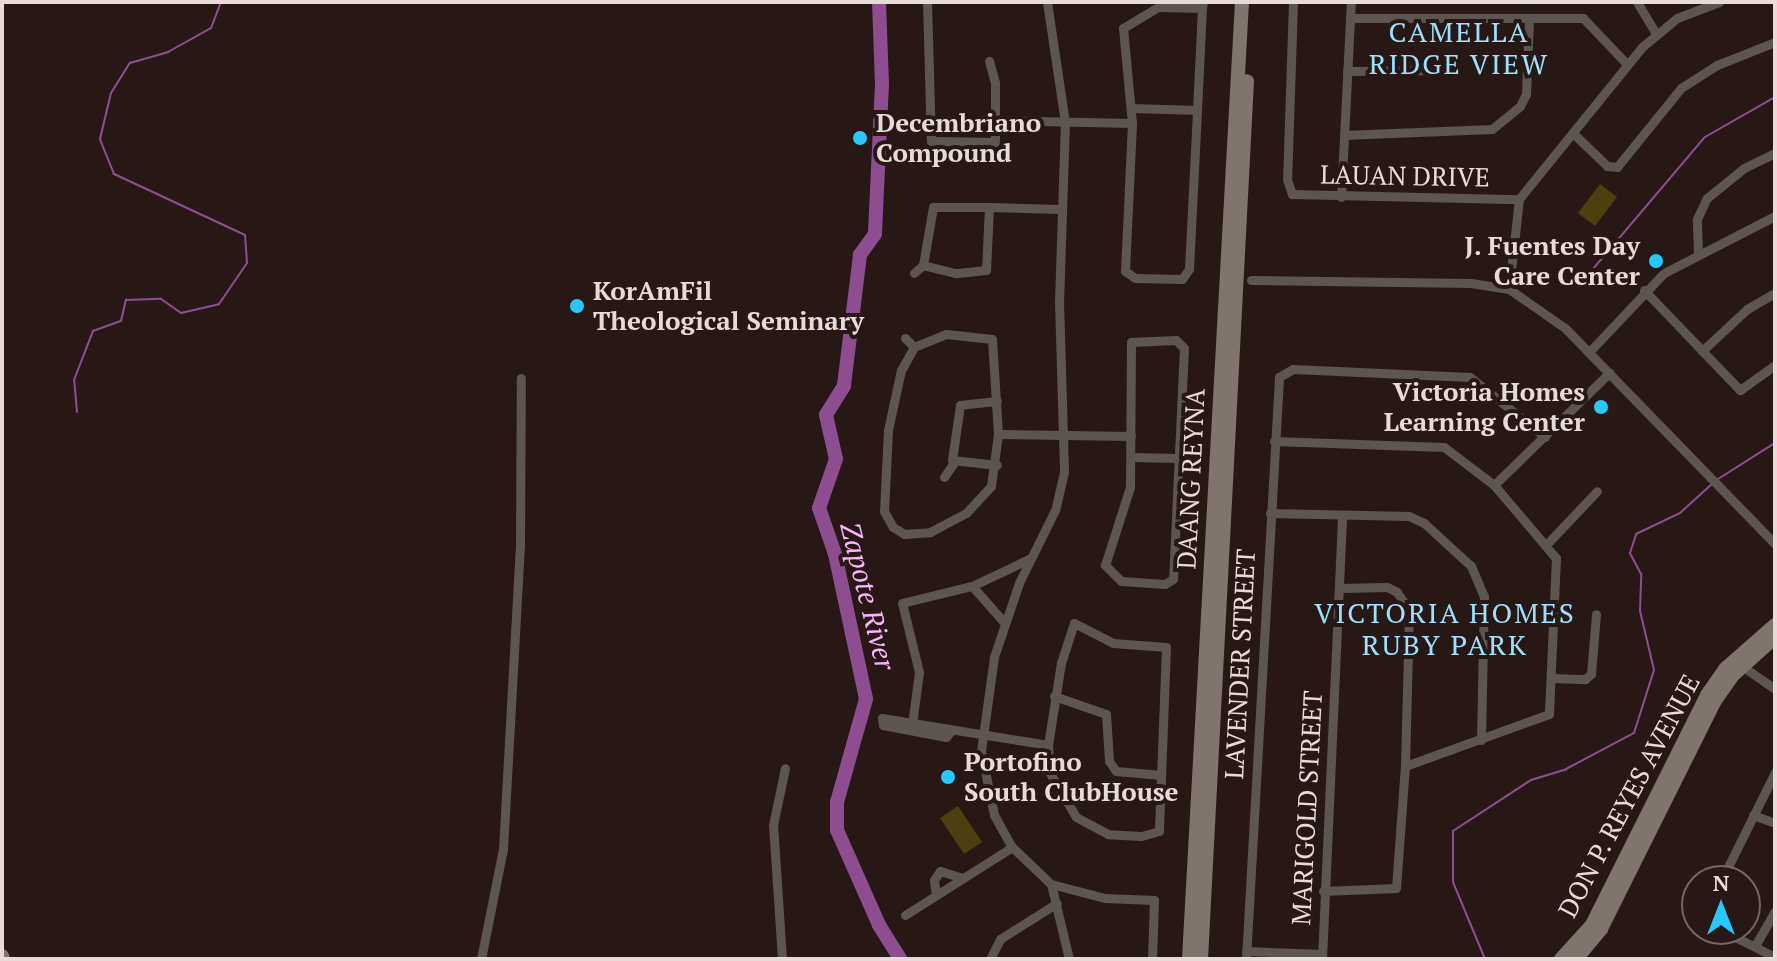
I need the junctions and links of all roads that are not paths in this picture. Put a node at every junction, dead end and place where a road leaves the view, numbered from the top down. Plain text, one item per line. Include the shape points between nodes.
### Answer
1 (927, 2) edge
2 (1047, 2) edge
3 (1242, 2) edge
4 (1251, 2) edge
5 (1293, 2) edge
6 (1351, 2) edge
7 (1637, 2) edge
8 (1719, 2) edge
9 (1705, 4) edge
10 (1202, 5) edge
11 (1350, 18) junction
12 (1529, 18) junction
13 (1656, 34) junction
14 (1775, 42) edge
15 (989, 61) dead end
16 (1627, 64) junction
17 (1453, 70) dead end
18 (1347, 71) junction
19 (1132, 108) junction
20 (1197, 110) junction
21 (998, 120) junction
22 (1065, 122) junction
23 (1132, 123) junction
24 (1344, 135) junction
25 (1575, 135) junction
26 (1775, 153) edge
27 (1341, 197) junction
28 (1519, 199) junction
29 (989, 207) junction
30 (1059, 209) junction
31 (1775, 216) edge
32 (1698, 254) junction
33 (923, 265) junction
34 (914, 273) dead end
35 (1237, 282) junction
36 (1509, 289) junction
37 (1644, 290) junction
38 (1775, 293) edge
39 (905, 338) dead end
40 (914, 347) junction
41 (1702, 351) junction
42 (1589, 352) junction
43 (1775, 365) edge
44 (1609, 373) junction
45 (521, 378) dead end
46 (997, 401) junction
47 (998, 434) junction
48 (1065, 434) junction
49 (1131, 436) junction
50 (1545, 437) junction
51 (1274, 441) junction
52 (1132, 457) junction
53 (1178, 458) junction
54 (953, 464) junction
55 (997, 465) junction
56 (944, 477) dead end
57 (1494, 485) junction
58 (1597, 491) dead end
59 (1270, 513) junction
60 (1342, 515) junction
61 (1775, 544) edge
62 (1546, 545) junction
63 (1031, 558) junction
64 (972, 586) junction
65 (1340, 588) junction
66 (1596, 614) dead end
67 (1004, 622) junction
68 (1775, 625) edge
69 (1775, 637) edge
70 (1738, 663) junction
71 (1552, 678) junction
72 (1775, 689) edge
73 (1054, 696) junction
74 (912, 724) junction
75 (951, 731) junction
76 (981, 735) junction
77 (1481, 740) junction
78 (1048, 745) junction
79 (1405, 766) junction
80 (785, 768) dead end
81 (1775, 772) edge
82 (1161, 775) junction
83 (1753, 815) junction
84 (1775, 823) edge
85 (1012, 847) junction
86 (1729, 865) edge
87 (963, 878) junction
88 (1051, 884) junction
89 (1323, 891) junction
90 (936, 895) junction
91 (1057, 903) junction
92 (1775, 911) edge
93 (905, 915) dead end
94 (1755, 946) joint
95 (1246, 955) edge
96 (1322, 956) edge
97 (1775, 957) edge
98 (481, 959) edge
99 (782, 959) edge
100 (990, 959) edge
101 (1069, 959) edge
102 (1152, 959) edge
103 (1189, 959) edge
104 (1201, 959) edge
105 (1561, 959) edge
106 (1576, 959) edge

1 - 21 street via 931,141 995,142
2 - 22 street
3 - 35 main road, DAANG REYNA
4 - 35 main road, DAANG REYNA
5 - 27 street, LAUAN DRIVE via 1287,187 1298,196
6 - 11 street
7 - 13 street
8 - 9 street
9 - 13 street
10 - 19 street via 1158,7 1123,28
10 - 20 street
11 - 12 street
11 - 18 street
12 - 16 street via 1590,21
12 - 24 street via 1524,101 1492,129
13 - 16 street
14 - 25 street via 1717,65 1681,88 1617,167 1607,166
15 - 21 street
16 - 25 street
17 - 18 street
18 - 24 street
19 - 20 street
19 - 23 street
20 - 23 street via 1189,269 1182,279 1135,278 1125,271
21 - 22 street
22 - 23 street
22 - 30 street
24 - 27 street
25 - 28 street
26 - 32 street via 1744,168 1707,198 1697,219
27 - 28 street, LAUAN DRIVE
28 - 36 street
29 - 30 street
29 - 33 street via 933,207
29 - 33 street via 986,270 955,273
30 - 48 street
31 - 32 street
32 - 37 street
33 - 34 street
35 - 36 street via 1471,283
35 - 103 main road, DAANG REYNA
35 - 104 main road, DAANG REYNA
36 - 42 street via 1543,309
37 - 41 street
37 - 42 street
38 - 41 street via 1747,309
39 - 40 street
40 - 46 street via 946,334 992,339
40 - 55 street via 901,370 888,430 884,511 893,527 916,535 950,523 991,486
41 - 43 street via 1740,390
42 - 44 street
44 - 50 street
44 - 61 street
45 - 98 street via 520,542 503,849
46 - 47 street
46 - 54 street via 964,400 960,405
47 - 48 street
47 - 55 street
48 - 49 street
48 - 63 street via 1062,490
49 - 52 street
49 - 53 street via 1131,342 1182,342
50 - 51 street, LAVENDER STREET via 1470,377 1282,373
50 - 57 street
51 - 57 street via 1444,447
51 - 59 street, LAVENDER STREET
52 - 53 street
52 - 53 street via 1126,508 1105,565 1121,581 1165,584 1173,579
54 - 55 street
54 - 56 street
57 - 62 street
58 - 62 street
59 - 60 street
59 - 95 street, LAVENDER STREET
60 - 65 street, MARIGOLD STREET
60 - 77 street via 1417,519 1477,573 1484,596
62 - 71 street via 1557,564
63 - 64 street
63 - 67 street
64 - 67 street
64 - 74 street via 902,603 919,672
65 - 79 street via 1387,587 1409,610
65 - 89 street, MARIGOLD STREET
66 - 71 street via 1591,674 1585,679
67 - 76 street via 987,684
68 - 70 main road, DON P. REYES AVENUE
69 - 70 main road, DON P. REYES AVENUE
70 - 72 street
70 - 105 main road, DON P. REYES AVENUE via 1693,721 1592,925
70 - 106 main road, DON P. REYES AVENUE via 1601,929
71 - 77 street via 1549,714
73 - 78 street
73 - 82 street via 1106,714 1109,761 1116,771
73 - 82 street via 1074,623 1113,643 1166,647
74 - 75 street
74 - 75 street via 882,718 883,725 946,737
75 - 76 street
76 - 78 street
76 - 85 street via 988,800
77 - 79 street
78 - 82 street via 1050,773 1065,803 1076,817 1108,834 1159,831
79 - 89 street via 1396,888
80 - 99 street via 773,825
81 - 83 street
83 - 84 street
83 - 86 street
85 - 87 street
85 - 88 street
87 - 90 street
87 - 90 street via 940,871 934,880
88 - 91 street
88 - 102 street via 1105,898 1154,900
89 - 96 street, MARIGOLD STREET
90 - 93 street
91 - 100 street via 1000,939
91 - 101 street
92 - 94 street
94 - 97 street
95 - 96 street

